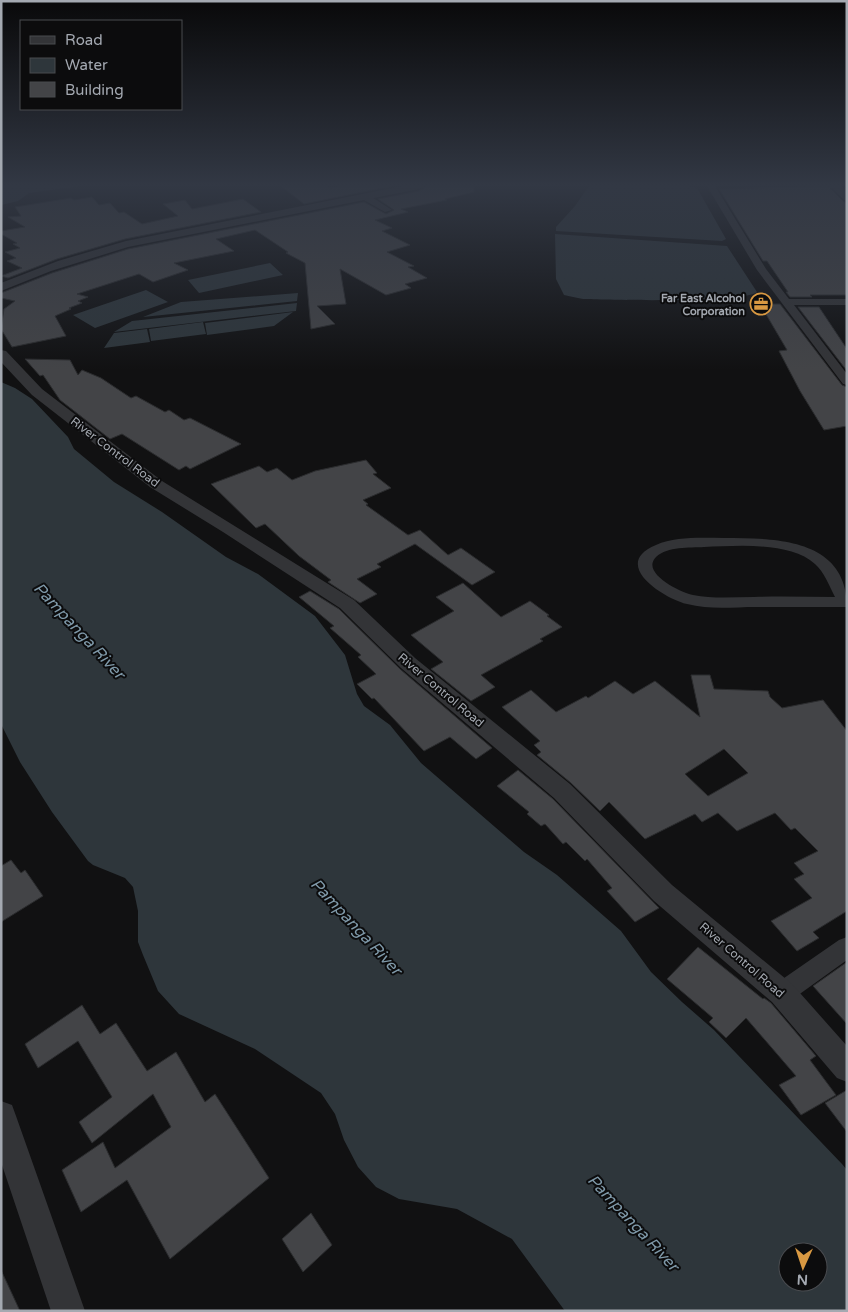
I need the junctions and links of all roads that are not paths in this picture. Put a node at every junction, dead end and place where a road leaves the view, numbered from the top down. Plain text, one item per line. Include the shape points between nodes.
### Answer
1 (114, 247) edge
2 (748, 247) edge
3 (1, 288) edge
4 (787, 302) junction
5 (847, 302) edge
6 (1, 354) edge
7 (847, 382) edge
8 (846, 602) edge
9 (847, 947) edge
10 (782, 993) junction
11 (847, 1068) edge
12 (1, 1116) edge
13 (68, 1311) edge

1 - 3 street
2 - 4 street
4 - 5 street
4 - 7 street
6 - 10 street, River Control Road via 37,392 156,484 347,604 408,663 562,791 663,893
8 - 8 street via 825,565 803,550 788,546 757,543 678,545 662,547 647,559 650,578 672,595 689,600 722,603
9 - 10 street
10 - 11 street, River Control Road
12 - 13 street

